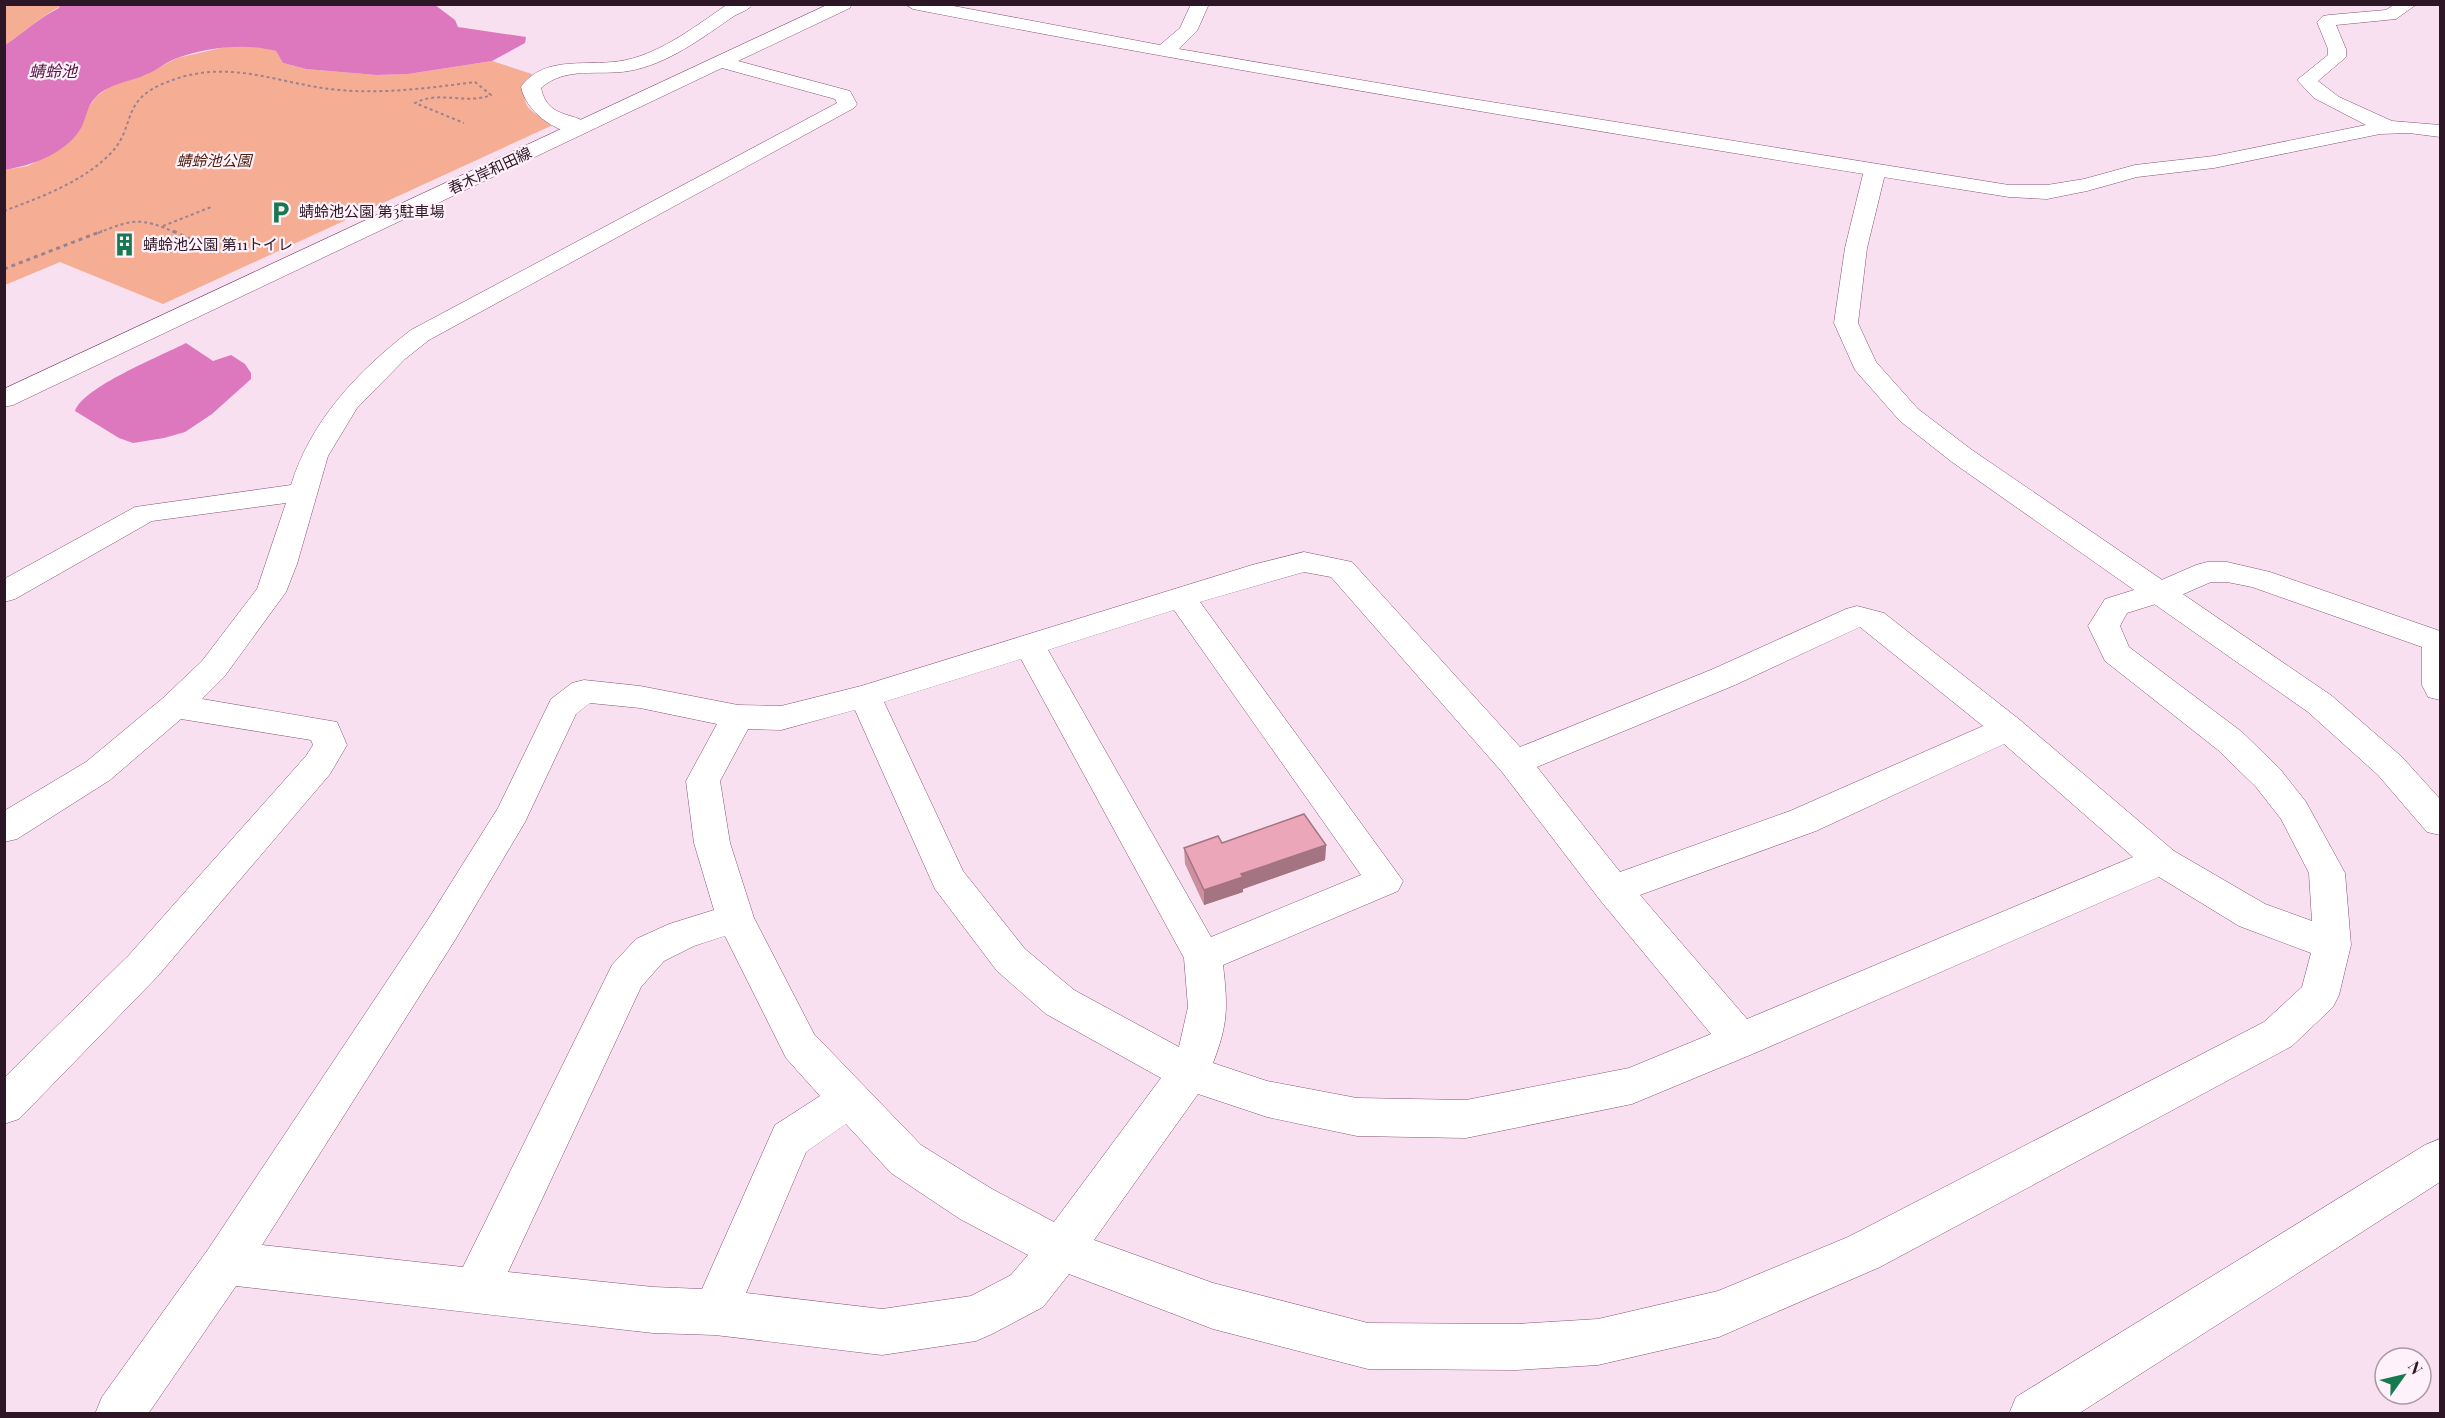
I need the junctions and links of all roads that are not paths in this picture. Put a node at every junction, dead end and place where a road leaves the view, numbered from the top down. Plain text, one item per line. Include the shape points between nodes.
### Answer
1 (745, 4) edge
2 (844, 4) edge
3 (913, 4) edge
4 (1200, 4) edge
5 (2409, 4) edge
6 (1166, 50) dead end
7 (724, 63) junction
8 (2390, 128) junction
9 (581, 129) junction
10 (2440, 131) edge
11 (1875, 170) junction
12 (4, 399) edge
13 (302, 492) junction
14 (4, 592) edge
15 (2161, 592) junction
16 (1182, 599) junction
17 (2439, 642) edge
18 (1029, 644) junction
19 (2440, 689) edge
20 (865, 696) junction
21 (176, 706) junction
22 (738, 717) junction
23 (2008, 728) junction
24 (1514, 763) junction
25 (2440, 822) edge
26 (4, 829) edge
27 (2161, 861) junction
28 (1613, 890) junction
29 (735, 918) junction
30 (2332, 945) junction
31 (1203, 957) junction
32 (1741, 1041) junction
33 (1190, 1073) junction
34 (850, 1099) junction
35 (4, 1106) edge
36 (2440, 1159) edge
37 (1062, 1249) junction
38 (225, 1263) junction
39 (476, 1290) junction
40 (715, 1312) junction
41 (118, 1413) edge
42 (2032, 1413) edge

1 - 9 street via 646,60 628,66 560,71 538,78 531,87 537,107
2 - 7 street, 春木岸和田線
3 - 11 street via 1170,54
4 - 6 street via 1188,31
5 - 8 street via 2400,12 2384,16 2326,22 2337,57 2307,80 2321,94
7 - 9 street, 春木岸和田線
7 - 13 street via 843,95 847,104 420,335 346,404 314,456
8 - 10 street
8 - 11 street via 2214,162 2136,171 2047,192 2009,191
9 - 12 street, 春木岸和田線
11 - 15 street via 1856,248 1846,323 1864,364 1909,415
13 - 14 street via 145,513
13 - 21 street via 271,592 213,669
15 - 17 street via 2206,572 2227,572 2259,579
15 - 25 street via 2320,704 2390,766
15 - 30 street via 2116,606 2104,626 2116,652 2229,741 2268,778 2294,812 2326,873
16 - 18 street
16 - 24 street via 1304,562 1341,569
16 - 31 street via 1385,881
17 - 19 street
18 - 20 street
18 - 31 street
20 - 22 street via 781,718
20 - 33 street via 948,879 1011,960 1060,1002
21 - 26 street via 98,771
21 - 35 street via 325,730 330,745 318,765 143,966
22 - 29 street via 703,781 712,843
22 - 38 street via 640,697 584,691 563,707 513,813
23 - 24 street via 1873,620 1857,615 1724,677
23 - 27 street
23 - 28 street via 1803,821
24 - 28 street
27 - 30 street via 2252,915
27 - 32 street
28 - 32 street
29 - 34 street via 800,1046
29 - 39 street via 650,950 626,976
30 - 37 street via 2319,996 2278,1034 1864,1252 1719,1314 1598,1342 1516,1347 1368,1346 1213,1306
31 - 33 street via 1208,1007
32 - 33 street via 1632,1086 1466,1119 1357,1117 1267,1099
33 - 37 street
34 - 37 street via 906,1159 976,1204
34 - 40 street via 790,1139
36 - 42 street
37 - 40 street via 1027,1291 976,1318 882,1332
38 - 39 street
38 - 41 street
39 - 40 street via 653,1310

